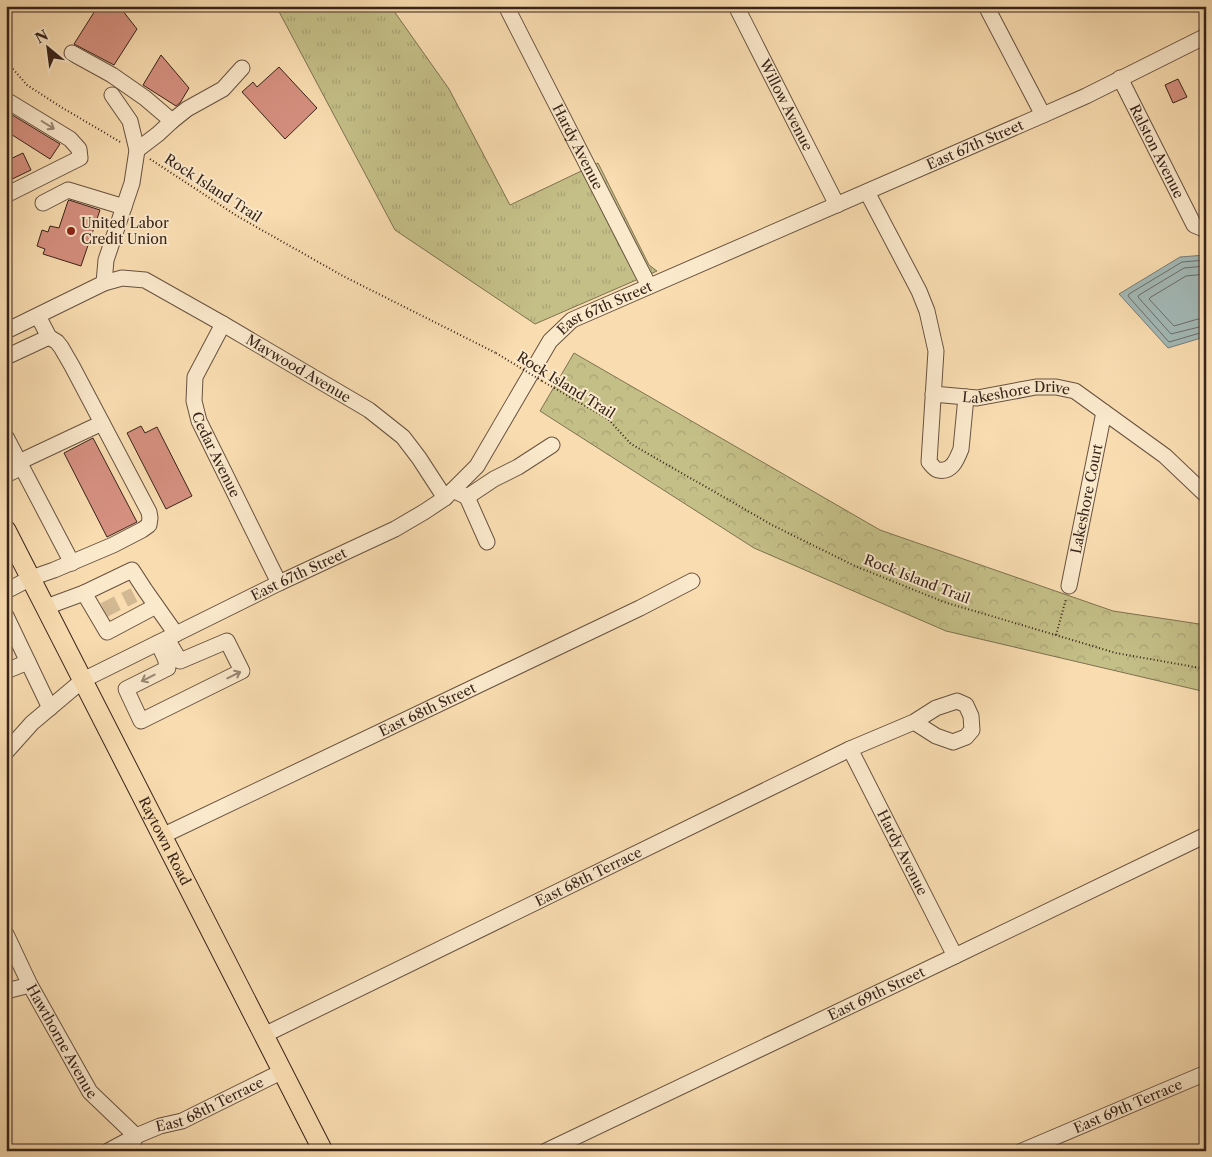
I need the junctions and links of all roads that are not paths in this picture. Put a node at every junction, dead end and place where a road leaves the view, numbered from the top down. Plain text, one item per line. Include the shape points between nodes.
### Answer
1 (506, 6) edge
2 (736, 6) edge
3 (986, 6) edge
4 (1206, 36) edge
5 (72, 53) dead end
6 (242, 68) dead end
7 (1120, 78) junction
8 (112, 95) dead end
9 (6, 100) edge
10 (1043, 115) junction
11 (172, 121) junction
12 (137, 151) junction
13 (866, 192) junction
14 (6, 195) edge
15 (43, 203) dead end
16 (837, 205) junction
17 (124, 207) junction
18 (1200, 228) edge
19 (104, 283) junction
20 (649, 286) junction
21 (38, 316) junction
22 (223, 324) junction
23 (6, 331) edge
24 (49, 337) junction
25 (6, 357) edge
26 (933, 394) junction
27 (966, 397) junction
28 (1104, 412) junction
29 (102, 423) junction
30 (6, 436) edge
31 (552, 446) dead end
32 (13, 461) edge
33 (6, 475) edge
34 (449, 494) junction
35 (1206, 495) edge
36 (467, 497) junction
37 (6, 530) edge
38 (486, 542) dead end
39 (11, 550) edge
40 (72, 563) junction
41 (31, 578) junction
42 (692, 581) dead end
43 (279, 583) junction
44 (1069, 586) road end
45 (6, 591) edge
46 (84, 592) junction
47 (156, 606) junction
48 (46, 607) junction
49 (6, 616) edge
50 (167, 639) junction
51 (28, 662) junction
52 (6, 671) edge
53 (83, 680) junction
54 (50, 708) junction
55 (914, 722) dead end
56 (12, 735) edge
57 (850, 749) junction
58 (6, 752) edge
59 (1206, 835) edge
60 (162, 836) junction
61 (6, 934) edge
62 (955, 956) junction
63 (30, 985) junction
64 (6, 991) edge
65 (264, 1035) junction
66 (283, 1071) junction
67 (1206, 1073) edge
68 (136, 1136) junction
69 (108, 1151) edge
70 (130, 1151) edge
71 (323, 1151) edge
72 (546, 1151) edge
73 (1022, 1151) edge

1 - 20 street, Hardy Avenue
2 - 16 street, Willow Avenue
3 - 10 street
4 - 7 street, East 67th Street
5 - 11 street via 112,75
6 - 11 street via 222,89
7 - 10 street, East 67th Street
7 - 18 street, Ralston Avenue
8 - 12 street via 130,121
9 -> 14 street via 70,139 79,149 80,158
10 - 13 street, East 67th Street
11 - 12 street
12 - 17 street
13 - 16 street, East 67th Street
13 - 26 street, Lakeshore Drive via 927,311 936,351
15 - 17 street via 68,190
16 - 20 street, East 67th Street
17 - 19 street via 106,260
19 - 21 street
19 - 22 street, Maywood Avenue via 122,278 145,280
20 - 34 street, East 67th Street via 572,320 550,341 477,466
21 - 23 street
21 - 24 street
22 - 34 street, Maywood Avenue via 369,410 402,437
22 - 43 street, Cedar Avenue via 195,377 194,401 199,421
24 - 25 street
24 - 29 street via 58,342
26 - 27 street
26 - 27 street, Lakeshore Drive via 929,462 939,470 952,467 961,449
27 - 28 street, Lakeshore Drive via 1056,387 1075,391
28 - 35 street, Lakeshore Drive via 1165,456
28 - 44 street, Lakeshore Court
29 - 32 street
29 - 40 street via 150,518 142,530
30 - 32 street
31 - 36 street
32 - 33 street via 16,470
32 - 40 street
34 - 36 street
34 - 43 street, East 67th Street via 395,528
36 - 38 street
37 - 39 main road, Raytown Road
39 - 41 main road, Raytown Road
40 - 41 street
41 - 45 street
41 - 48 main road, Raytown Road
42 - 60 street, East 68th Street
43 - 50 street, East 67th Street
46 - 47 street via 132,570 140,592
46 - 47 street via 100,612 107,632
46 - 48 street
47 - 50 street
48 - 53 main road, Raytown Road
49 - 51 street
50 -> 50 street via 165,658 168,668 126,689 141,720 242,671 227,641 180,661
50 - 53 street, East 67th Street
51 - 52 street
51 - 54 street
53 - 54 street, East 67th Street
53 - 60 main road, Raytown Road
54 - 56 street, East 67th Street
55 - 57 street, East 68th Terrace
56 - 58 street, East 67th Street
57 - 62 street, Hardy Avenue
57 - 65 street, East 68th Terrace
59 - 62 street, East 69th Street
60 - 65 main road, Raytown Road
61 - 63 street, Hawthorne Avenue
62 - 72 street, East 69th Street
63 - 64 street
63 - 68 street, Hawthorne Avenue via 90,1092
65 - 66 main road, Raytown Road
66 - 68 street, East 68th Terrace via 182,1121
66 - 71 main road, Raytown Road
67 - 73 street, East 69th Terrace
68 - 69 street, East 68th Terrace
68 - 70 street

